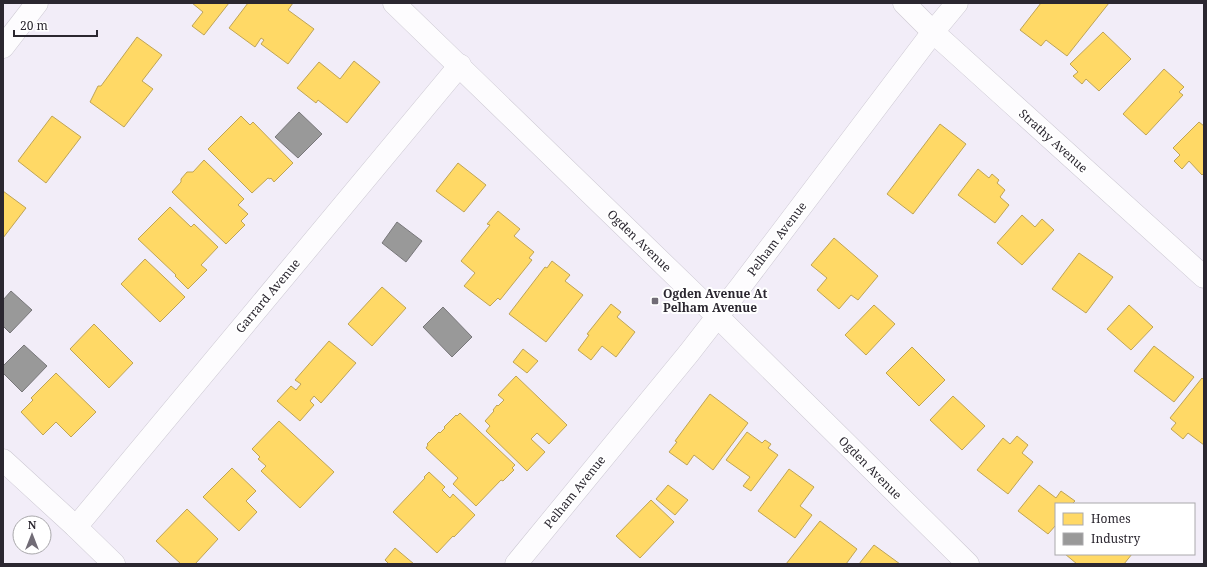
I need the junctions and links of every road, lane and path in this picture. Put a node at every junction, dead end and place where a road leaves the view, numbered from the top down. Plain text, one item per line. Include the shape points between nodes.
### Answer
1 (37, 3) edge
2 (394, 3) edge
3 (904, 3) edge
4 (957, 3) edge
5 (933, 32) junction
6 (3, 47) edge
7 (460, 65) junction
8 (1204, 277) edge
9 (717, 316) junction
10 (3, 460) edge
11 (76, 527) junction
12 (114, 564) edge
13 (516, 564) edge
14 (968, 564) edge

1 - 6 street
2 - 7 street, Ogden Avenue
3 - 5 street, Strathy Avenue
4 - 5 street, Pelham Avenue
5 - 8 street, Strathy Avenue
5 - 9 street, Pelham Avenue
7 - 9 street, Ogden Avenue
7 - 11 street, Garrard Avenue
9 - 13 street, Pelham Avenue
9 - 14 street, Ogden Avenue
10 - 11 street
11 - 12 street

